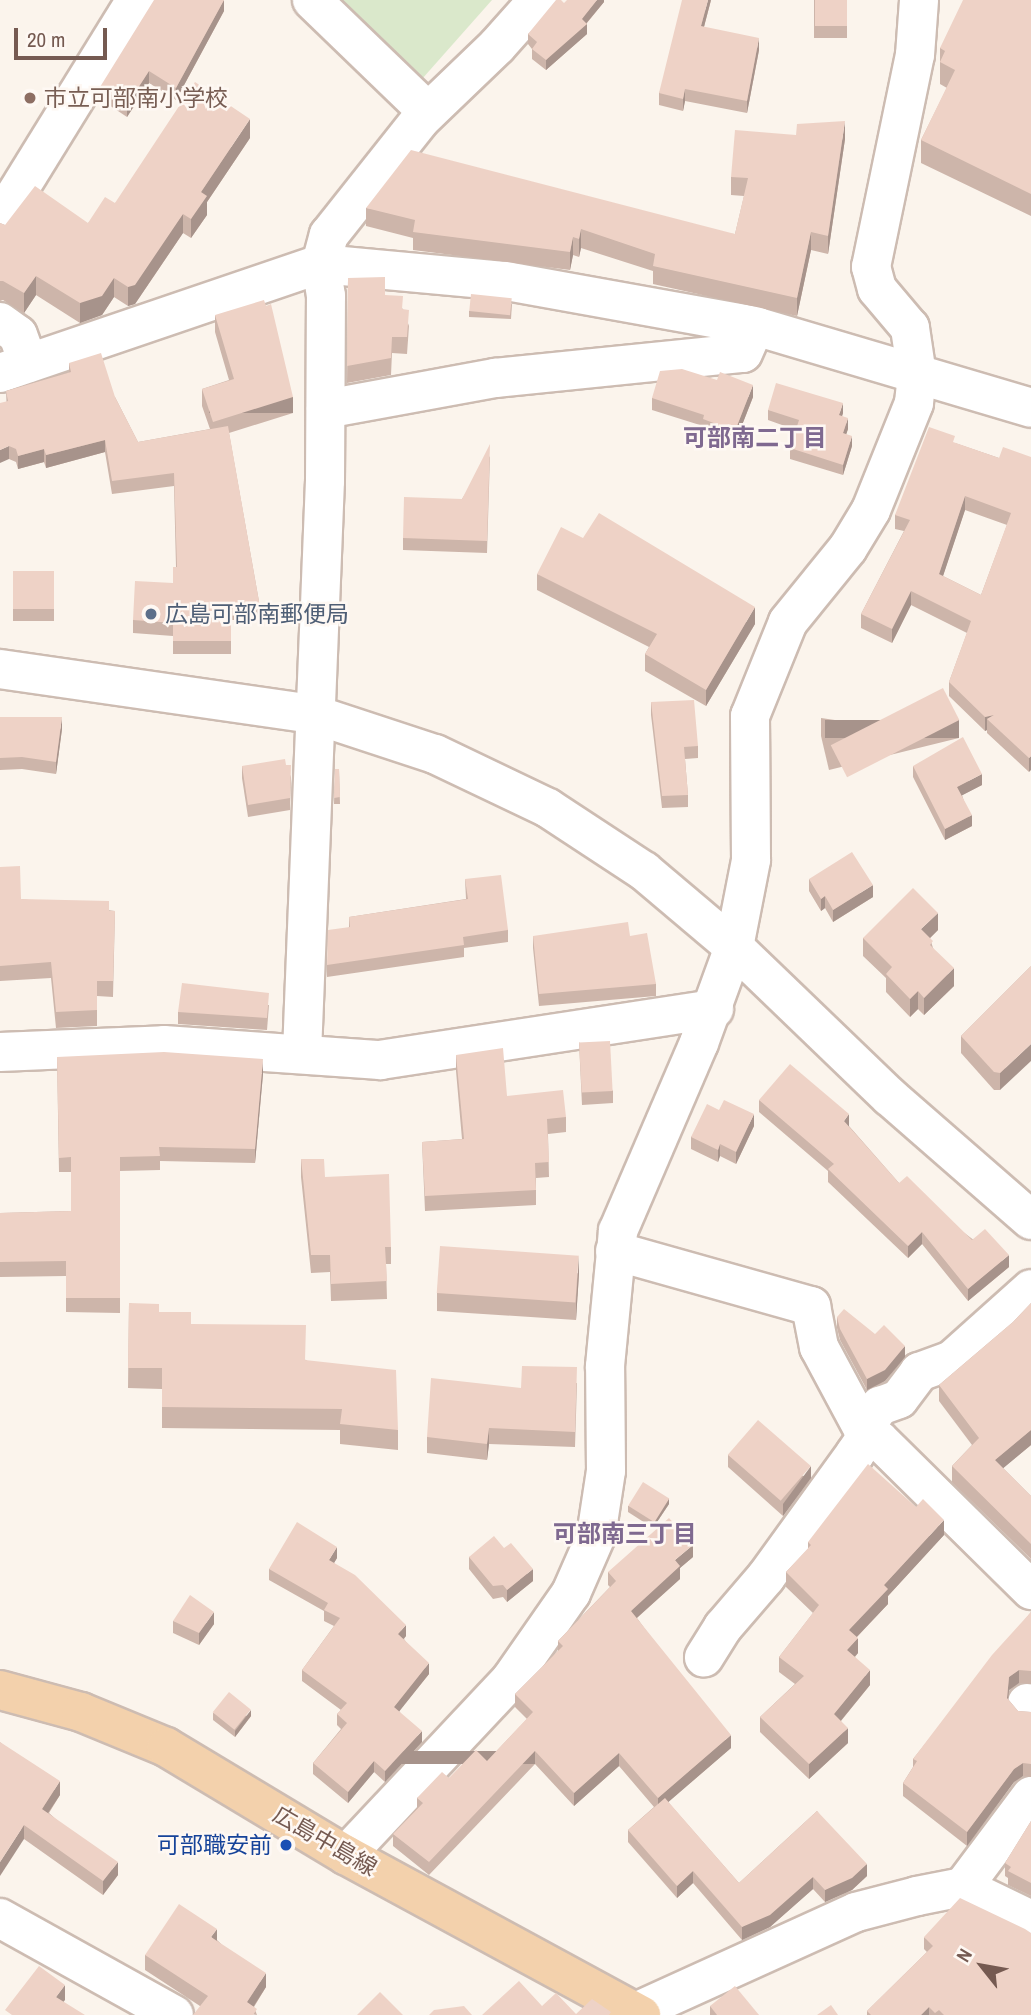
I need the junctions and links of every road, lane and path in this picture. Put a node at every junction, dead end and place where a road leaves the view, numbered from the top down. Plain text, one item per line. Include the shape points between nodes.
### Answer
1 (135, 0) edge
2 (312, 0) edge
3 (538, 0) edge
4 (919, 0) edge
5 (428, 113) junction
6 (0, 220) edge
7 (321, 264) junction
8 (0, 322) edge
9 (755, 326) junction
10 (14, 368) edge
11 (917, 374) junction
12 (1029, 401) edge
13 (326, 409) junction
14 (0, 670) edge
15 (313, 714) junction
16 (734, 947) junction
17 (713, 1009) junction
18 (0, 1052) edge
19 (302, 1054) junction
20 (1031, 1220) edge
21 (615, 1251) junction
22 (1031, 1289) edge
23 (864, 1434) junction
24 (1031, 1590) edge
25 (704, 1658) dead end
26 (0, 1690) edge
27 (1031, 1796) edge
28 (346, 1855) junction
29 (963, 1887) junction
30 (0, 1918) edge
31 (1031, 1920) edge
32 (634, 2013) edge
33 (174, 2015) edge

1 - 6 street
2 - 5 street
3 - 5 street
4 - 11 street via 915,55 870,267 877,289 910,328
5 - 7 street via 329,235
7 - 9 street via 506,281
7 - 10 street
7 - 13 street via 326,296
8 - 10 street via 18,335
9 - 11 street
9 - 13 street via 743,353 495,378
11 - 12 street
11 - 16 street via 914,403 871,510 848,548 788,622 750,716 751,860
13 - 15 street
14 - 15 street
15 - 16 street via 435,754 548,808 644,871
15 - 19 street
16 - 17 street
16 - 20 street via 890,1097
17 - 19 street via 380,1060
17 - 21 street via 618,1231
18 - 19 street via 164,1045
21 - 23 street via 811,1306 819,1346
21 - 28 street via 605,1366 606,1471 596,1536 571,1593 511,1679
22 - 23 street via 951,1360 919,1372 899,1399 880,1406
23 - 24 street via 879,1440
23 - 25 street
26 - 28 main road, 広島中島線 via 81,1712 166,1748
27 - 29 street
28 - 32 main road, 広島中島線
29 - 31 street
29 - 32 street via 856,1912
30 - 33 street

